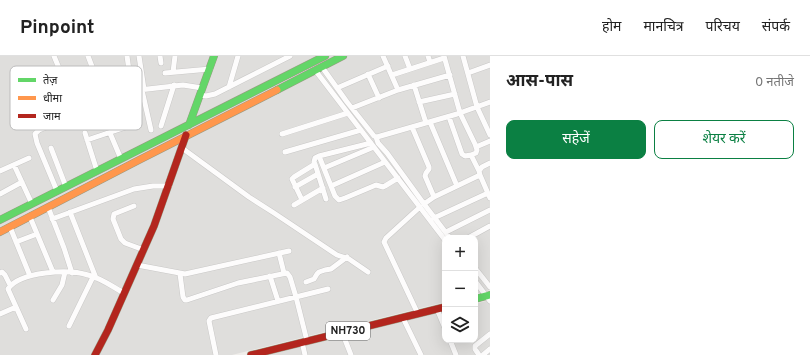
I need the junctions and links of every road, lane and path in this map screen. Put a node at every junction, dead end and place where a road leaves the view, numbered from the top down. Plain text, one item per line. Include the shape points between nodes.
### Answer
1 (54, 56) edge
2 (88, 56) edge
3 (127, 56) edge
4 (139, 56) edge
5 (160, 56) edge
6 (175, 56) edge
7 (214, 56) edge
8 (238, 56) edge
9 (290, 56) edge
10 (325, 56) edge
11 (343, 56) edge
12 (383, 56) edge
13 (405, 56) edge
14 (428, 56) edge
15 (463, 56) edge
16 (444, 57) edge
17 (161, 62) dead end
18 (430, 62) junction
19 (490, 65) edge
20 (58, 66) edge
21 (92, 66) edge
22 (128, 66) edge
23 (140, 66) edge
24 (388, 66) junction
25 (210, 69) junction
26 (318, 69) junction
27 (410, 69) junction
28 (173, 72) junction
29 (468, 72) junction
30 (165, 73) dead end
31 (368, 74) junction
32 (392, 75) junction
33 (450, 75) junction
34 (142, 82) edge
35 (414, 85) junction
36 (174, 86) junction
37 (229, 87) junction
38 (202, 88) junction
39 (337, 88) junction
40 (143, 90) junction
41 (398, 90) junction
42 (455, 94) junction
43 (200, 96) junction
44 (378, 98) junction
45 (419, 102) junction
46 (490, 102) edge
47 (477, 107) junction
48 (352, 108) junction
49 (348, 113) junction
50 (460, 113) junction
51 (449, 116) junction
52 (428, 122) junction
53 (160, 126) dead end
54 (412, 127) junction
55 (39, 130) edge
56 (118, 130) edge
57 (151, 130) dead end
58 (361, 130) junction
59 (187, 131) junction
60 (85, 133) dead end
61 (110, 133) junction
62 (282, 134) dead end
63 (490, 135) edge
64 (376, 137) junction
65 (87, 140) junction
66 (490, 141) edge
67 (372, 145) junction
68 (476, 147) junction
69 (51, 148) dead end
70 (182, 148) junction
71 (285, 152) dead end
72 (319, 156) junction
73 (471, 156) junction
74 (29, 158) dead end
75 (121, 159) junction
76 (385, 162) junction
77 (490, 163) edge
78 (315, 164) junction
79 (14, 165) junction
80 (324, 168) junction
81 (0, 171) edge
82 (97, 171) junction
83 (480, 173) junction
84 (318, 174) junction
85 (398, 178) junction
86 (22, 182) junction
87 (487, 183) edge
88 (169, 186) junction
89 (331, 186) junction
90 (457, 186) junction
91 (66, 187) junction
92 (295, 187) junction
93 (322, 188) junction
94 (57, 191) junction
95 (0, 194) edge
96 (489, 195) edge
97 (434, 197) junction
98 (326, 199) dead end
99 (302, 200) junction
100 (32, 204) junction
101 (294, 205) dead end
102 (134, 206) dead end
103 (422, 206) junction
104 (48, 207) junction
105 (490, 210) edge
106 (70, 212) junction
107 (30, 217) junction
108 (434, 218) junction
109 (52, 219) junction
110 (0, 220) edge
111 (490, 226) edge
112 (10, 227) junction
113 (0, 232) edge
114 (446, 232) junction
115 (37, 234) junction
116 (448, 235) edge
117 (474, 235) edge
118 (442, 236) edge
119 (16, 242) junction
120 (144, 250) junction
121 (288, 251) dead end
122 (279, 253) junction
123 (347, 257) junction
124 (137, 265) junction
125 (477, 271) edge
126 (53, 272) junction
127 (65, 272) junction
128 (368, 272) dead end
129 (0, 273) edge
130 (72, 273) junction
131 (284, 273) junction
132 (180, 274) junction
133 (30, 276) junction
134 (270, 276) junction
135 (95, 277) junction
136 (306, 282) dead end
137 (10, 285) junction
138 (478, 285) edge
139 (490, 287) edge
140 (328, 289) dead end
141 (124, 293) junction
142 (296, 297) junction
143 (488, 297) edge
144 (478, 299) edge
145 (53, 300) dead end
146 (278, 302) junction
147 (16, 307) junction
148 (442, 308) edge
149 (437, 309) junction
150 (0, 314) edge
151 (418, 314) junction
152 (403, 318) junction
153 (442, 321) edge
154 (69, 326) dead end
155 (26, 330) dead end
156 (342, 332) junction
157 (490, 334) edge
158 (305, 342) junction
159 (451, 343) edge
160 (490, 349) edge
161 (95, 355) edge
162 (216, 355) edge
163 (251, 355) edge
164 (305, 355) edge
165 (351, 355) edge
166 (422, 355) edge
167 (456, 355) edge
168 (479, 355) edge
169 (483, 355) edge

1 - 20 street
2 - 21 street
3 - 22 street
4 - 23 street
5 - 17 street
6 - 28 street
7 - 25 main road
8 - 37 street
9 - 37 street
10 - 59 main road
11 - 26 main road
12 - 24 street
13 - 27 street
14 - 18 street
15 - 29 street
16 - 18 street
16 - 33 street
18 - 27 street
19 - 29 street
24 - 31 street
24 - 32 street
25 - 28 street
25 - 38 main road
26 - 39 street
26 - 49 street
26 - 59 main road
27 - 32 street
28 - 30 street
29 - 47 street
31 - 39 street
31 - 44 street
32 - 41 street
33 - 35 street
33 - 42 street
34 - 40 street
35 - 41 street
35 - 45 street
36 - 38 street
36 - 40 street
36 - 53 street
37 - 43 street via 210,96
38 - 43 main road
39 - 48 street
40 - 57 street
41 - 44 street
42 - 45 street
42 - 50 street
43 - 59 main road
44 - 48 street
45 - 52 street
46 - 47 street
47 - 50 street
47 - 63 street
48 - 64 street
49 - 58 street
49 - 62 street
50 - 51 street
50 - 68 street
51 - 52 street
51 - 73 street via 462,154
52 - 54 street
52 - 90 street
54 - 64 street
54 - 97 street via 429,167 425,174
55 - 94 street via 35,134 37,143
56 - 61 street
58 - 67 street
58 - 71 street
59 - 70 main road
59 - 75 main road
59 - 104 main road via 139,160
60 - 65 street
61 - 65 street
61 - 75 street
64 - 103 street
65 - 82 street
66 - 68 street
67 - 72 street
67 - 76 street
67 - 80 street
68 - 73 street via 477,152
69 - 91 street
70 - 88 main road
70 - 123 street via 330,251
72 - 78 street via 314,160
72 - 80 street
73 - 83 street
74 - 79 street
75 - 82 main road
76 - 85 street
76 - 89 street
77 - 83 street via 482,167
78 - 84 street
78 - 92 street via 294,176 292,180
79 - 81 street
79 - 86 street
80 - 89 street
82 - 91 main road
83 - 87 street
83 - 90 street
84 - 92 street
84 - 93 street
85 - 89 street via 383,187 376,185 341,200 337,199
85 - 103 street
86 - 95 street
86 - 100 street
87 - 96 street
88 - 106 street via 138,188
88 - 120 main road
90 - 97 street
91 - 94 main road
92 - 99 street
93 - 98 street
93 - 99 street
94 - 100 main road
96 - 108 street
97 - 103 street
99 - 101 street
100 - 110 main road
102 - 120 street via 114,214 113,219 125,243
103 - 108 street
103 - 118 street
103 - 151 street via 384,242
104 - 107 main road
104 - 109 street
105 - 114 street
106 - 109 street
106 - 135 street
107 - 112 main road
107 - 115 street
108 - 114 street
109 - 130 street
111 - 117 street
112 - 113 main road
112 - 119 street
114 - 116 street
115 - 119 street
115 - 126 street
119 - 133 street
120 - 124 main road
121 - 122 street
122 - 131 street
122 - 132 street via 190,274
123 - 128 street
123 - 136 street via 330,270 320,272 314,279
124 - 132 street
124 - 141 main road
125 - 139 street
126 - 127 street
126 - 133 street
127 - 130 street
127 - 145 street via 62,285
129 - 137 street via 4,273
130 - 135 street
131 - 134 street
131 - 142 street via 290,275
132 - 134 street via 185,300 238,282
133 - 137 street
134 - 146 street
135 - 141 street
135 - 154 street
137 - 147 street via 8,290
138 - 143 street
140 - 142 street
141 - 161 main road
142 - 146 street
142 - 158 street
143 - 144 main road
146 - 162 street via 211,318 209,323
147 - 150 street
147 - 155 street
148 - 149 main road, NH730
149 - 151 main road, NH730
149 - 153 street
151 - 152 main road, NH730
152 - 156 main road, NH730
152 - 166 street
156 - 158 main road, NH730
156 - 165 street
157 - 168 street via 475,346
158 - 163 main road, NH730
158 - 164 street
159 - 167 street
160 - 169 street

